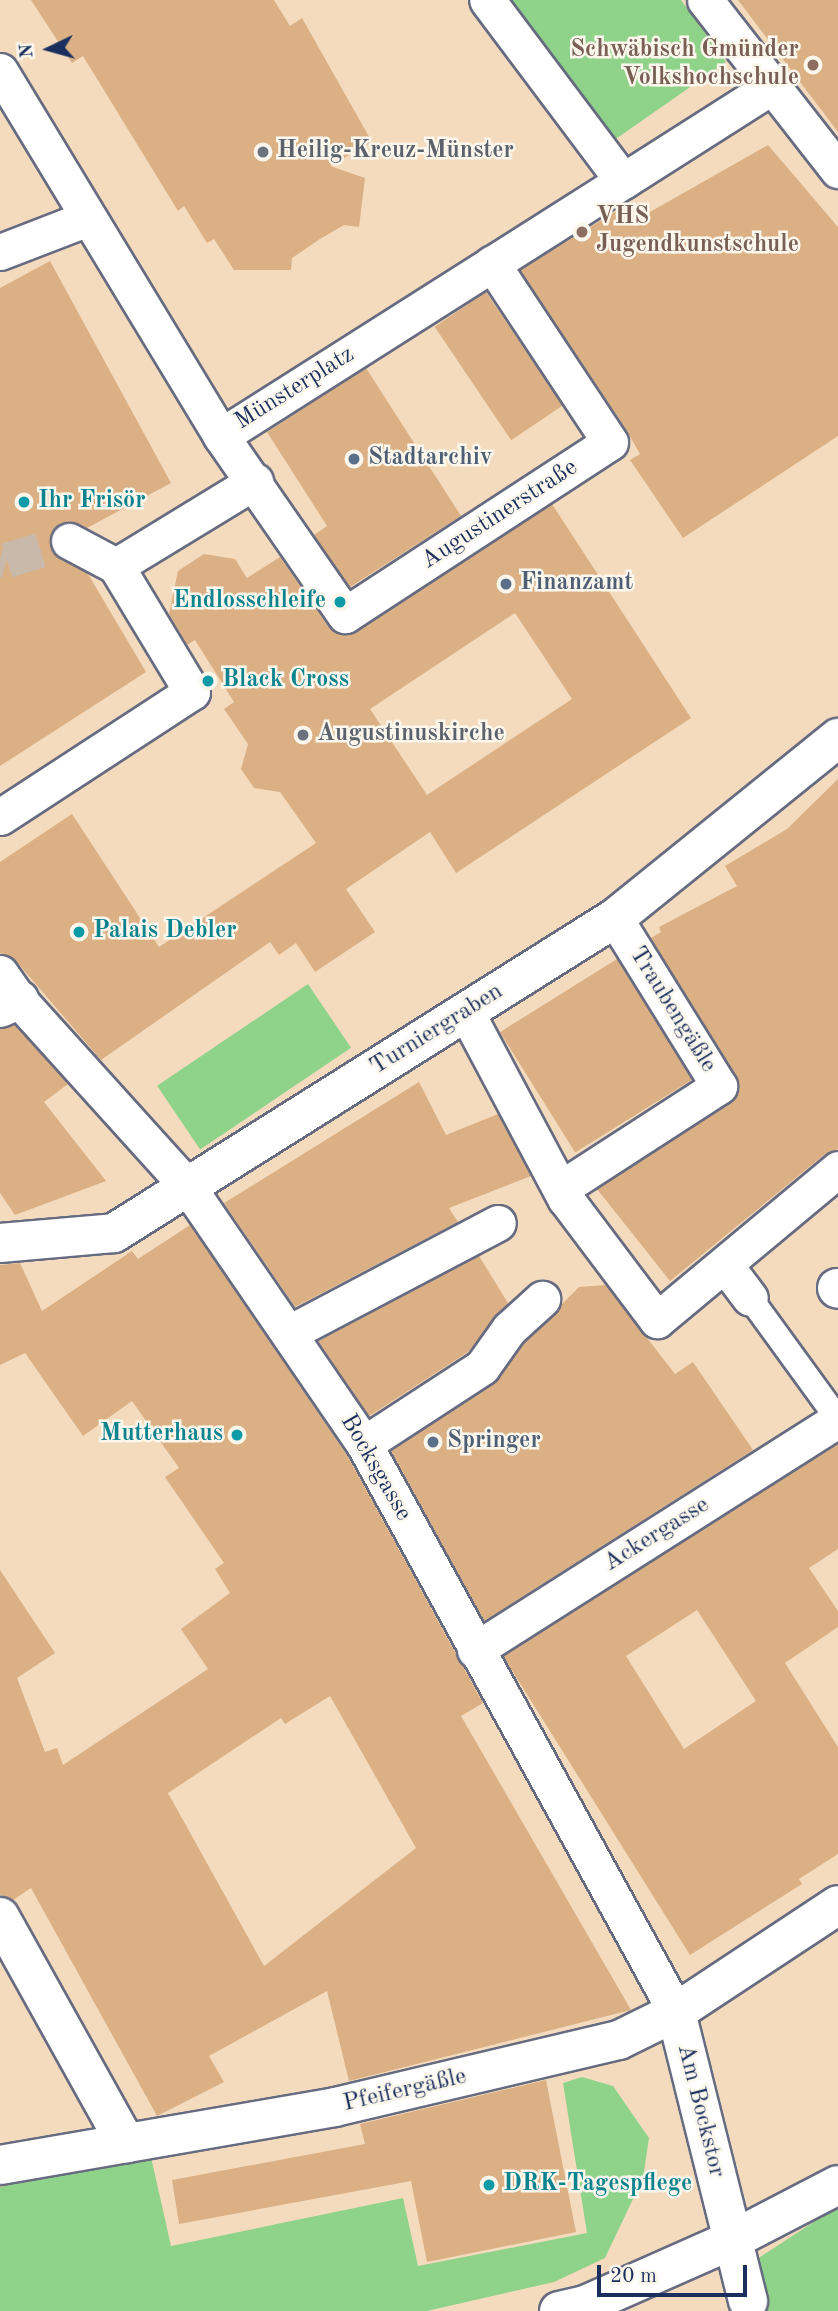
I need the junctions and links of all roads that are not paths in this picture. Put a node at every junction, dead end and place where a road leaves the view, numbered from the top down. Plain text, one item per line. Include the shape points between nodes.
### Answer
1 (487, 0) edge
2 (705, 0) edge
3 (0, 71) edge
4 (772, 86) junction
5 (838, 170) edge
6 (623, 181) junction
7 (88, 218) junction
8 (0, 252) edge
9 (492, 264) junction
10 (221, 436) junction
11 (255, 481) junction
12 (69, 541) dead end
13 (116, 566) junction
14 (838, 738) edge
15 (0, 817) edge
16 (615, 918) junction
17 (6, 994) edge
18 (466, 1012) junction
19 (838, 1169) edge
20 (188, 1187) junction
21 (563, 1187) junction
22 (498, 1223) dead end
23 (0, 1243) edge
24 (725, 1265) junction
25 (750, 1298) joint
26 (542, 1300) dead end
27 (289, 1333) junction
28 (837, 1420) edge
29 (364, 1444) junction
30 (475, 1650) junction
31 (837, 1906) edge
32 (0, 1917) edge
33 (676, 2012) junction
34 (126, 2143) junction
35 (0, 2165) edge
36 (838, 2185) edge
37 (732, 2241) junction
38 (748, 2301) dead end
39 (572, 2308) edge

1 - 6 street
2 - 4 street
3 - 7 street, Münsterplatz
4 - 5 street
4 - 6 street, Münsterplatz
6 - 9 street, Münsterplatz
7 - 8 street
7 - 10 street, Münsterplatz
9 - 10 street, Münsterplatz
9 - 11 street, Augustinerstraße via 610,442 345,615
10 - 11 street, Augustinerstraße
11 - 13 street
12 - 13 street
13 - 15 street via 192,691
14 - 16 street, Turniergraben
16 - 18 street, Turniergraben
16 - 21 street, Traubengäßle via 719,1086
17 - 20 street, Bocksgasse
18 - 20 street, Turniergraben
18 - 21 street
19 - 24 street
20 - 23 street, Turniergraben via 114,1233
20 - 27 street, Bocksgasse
21 - 24 street via 565,1198 657,1320
22 - 27 street
24 - 25 street
25 - 28 lane
26 - 29 street via 509,1329 482,1367
27 - 29 street, Bocksgasse
28 - 30 street, Ackergasse
29 - 30 street, Bocksgasse
30 - 33 street, Bocksgasse
31 - 33 street, Am Bockstor
32 - 34 street
33 - 34 street, Pfeifergäßle via 619,2040 335,2107
33 - 37 street, Am Bockstor
34 - 35 street, Pfeifergäßle
36 - 37 street
37 - 38 street, Am Bockstor
37 - 39 street

